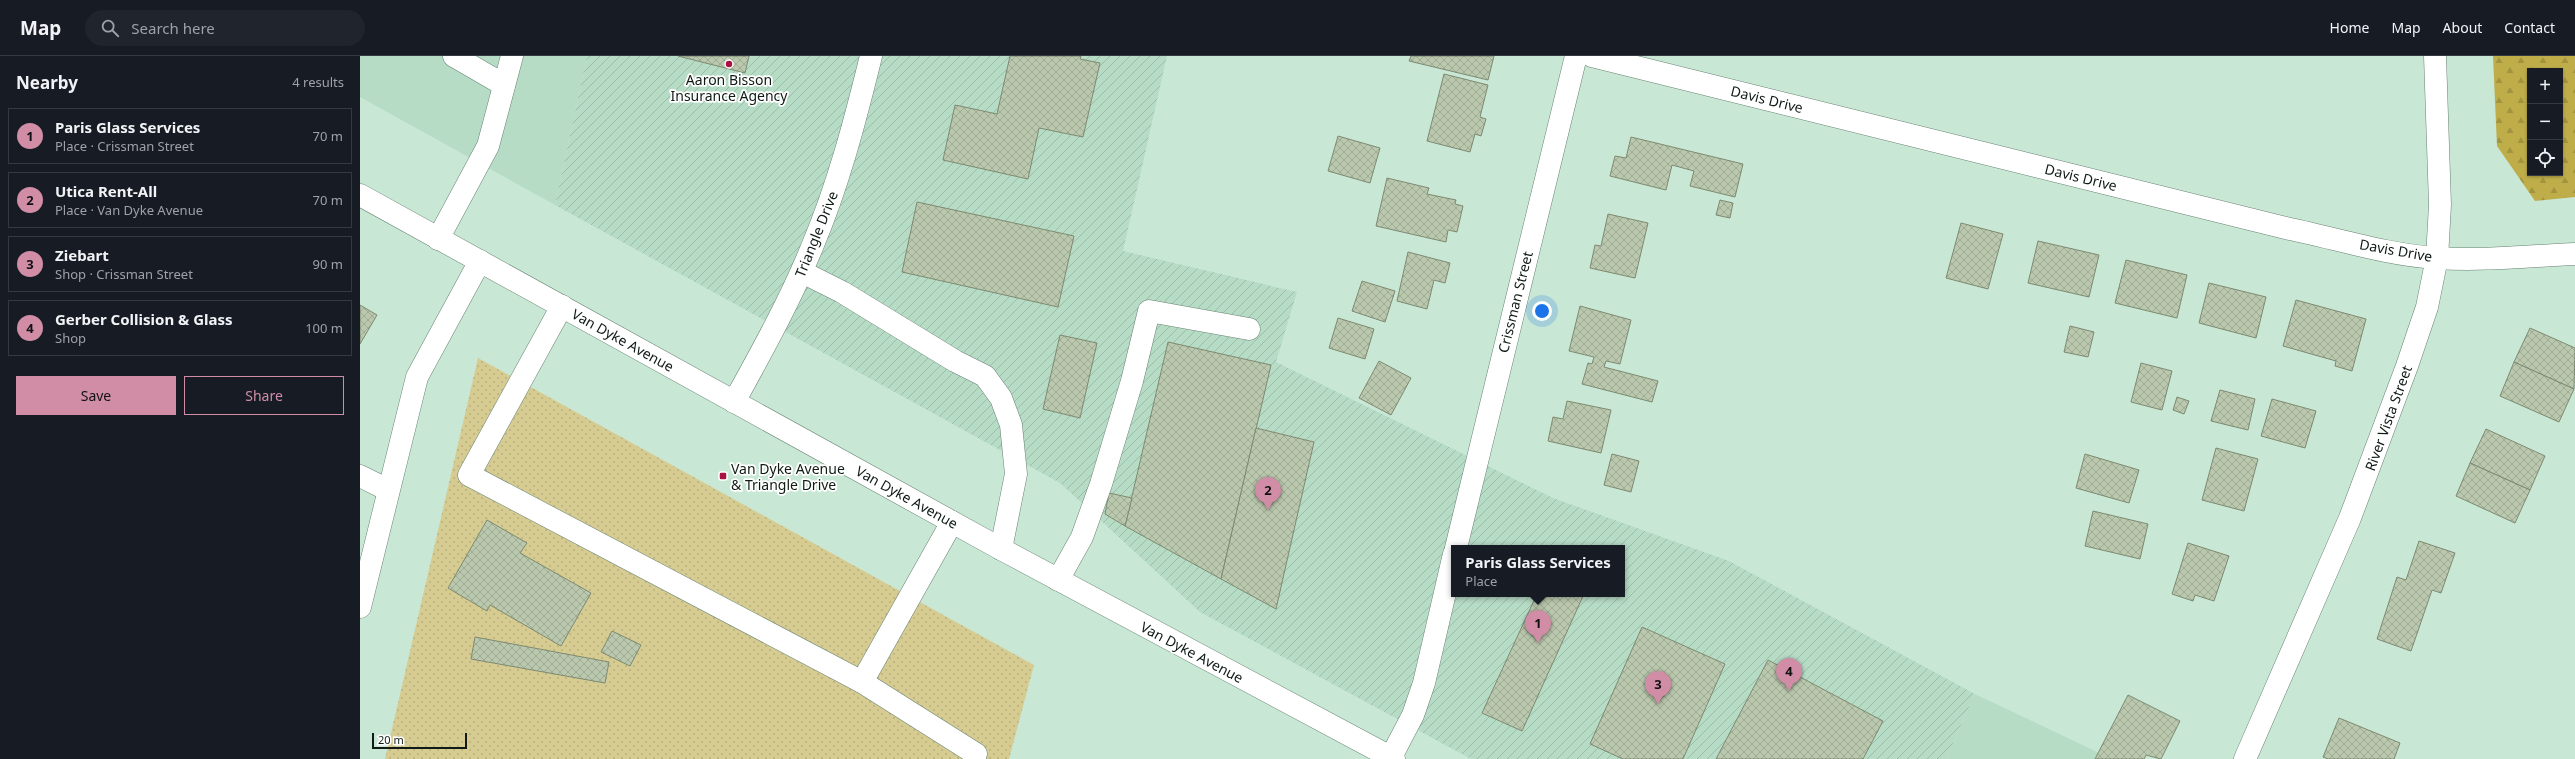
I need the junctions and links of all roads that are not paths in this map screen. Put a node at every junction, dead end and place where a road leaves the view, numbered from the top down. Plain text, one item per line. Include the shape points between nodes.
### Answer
1 (454, 56) edge
2 (512, 56) edge
3 (871, 56) edge
4 (1576, 56) edge
5 (1592, 56) edge
6 (2435, 56) edge
7 (504, 85) junction
8 (360, 196) edge
9 (438, 239) junction
10 (2575, 254) edge
11 (2437, 258) junction
12 (480, 261) junction
13 (802, 272) junction
14 (562, 306) junction
15 (1249, 329) dead end
16 (734, 402) junction
17 (360, 476) edge
18 (388, 490) junction
19 (952, 522) junction
20 (1457, 545) edge
21 (1001, 549) junction
22 (1451, 567) edge
23 (1058, 580) junction
24 (360, 607) edge
25 (862, 682) junction
26 (976, 754) dead end
27 (1392, 758) edge
28 (2245, 759) edge

1 - 7 street
2 - 7 street
3 - 13 street, Triangle Drive via 839,174
4 - 20 street, Crissman Street
5 - 11 street, Davis Drive via 2290,229
6 - 11 street, River Vista Street via 2440,205
7 - 9 street via 488,146
8 - 9 street, Van Dyke Avenue
9 - 12 street, Van Dyke Avenue
10 - 11 street, Davis Drive via 2488,259
11 - 28 street, River Vista Street via 2426,307 2370,467
12 - 14 street, Van Dyke Avenue
12 - 18 street via 417,377
13 - 16 street, Triangle Drive via 774,330
13 - 21 street via 842,292 955,361 985,376 997,392 1011,424 1016,474
14 - 16 street, Van Dyke Avenue
14 - 25 street via 469,475
15 - 23 street via 1149,311 1102,484 1082,537
16 - 19 street, Van Dyke Avenue
17 - 18 street
18 - 24 street
19 - 21 street, Van Dyke Avenue
19 - 25 street
21 - 23 street, Van Dyke Avenue
22 - 27 street via 1424,683 1413,714
23 - 27 street, Van Dyke Avenue
25 - 26 street

